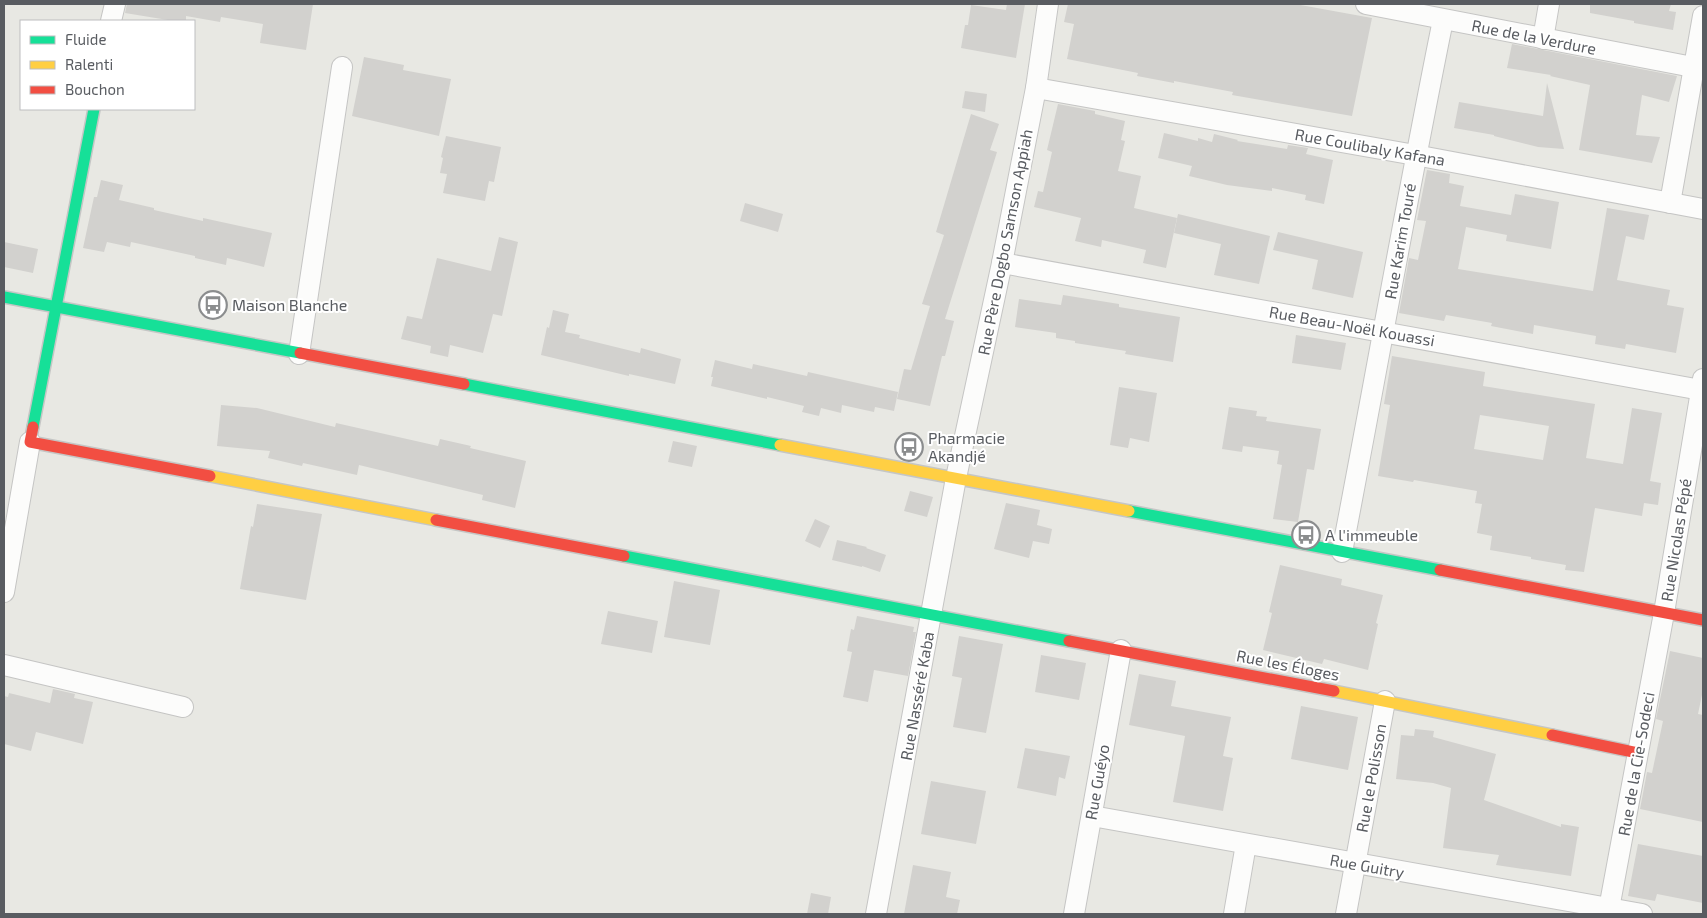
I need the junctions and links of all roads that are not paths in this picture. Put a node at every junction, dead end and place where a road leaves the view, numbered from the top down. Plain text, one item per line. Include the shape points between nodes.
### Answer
1 (115, 4) edge
2 (1048, 4) edge
3 (1373, 4) edge
4 (1549, 4) edge
5 (1703, 16) edge
6 (112, 20) edge
7 (1443, 20) junction
8 (1543, 39) junction
9 (342, 67) dead end
10 (1698, 68) edge
11 (1036, 88) junction
12 (94, 110) edge
13 (1415, 155) junction
14 (1670, 203) junction
15 (1703, 209) edge
16 (1002, 262) junction
17 (4, 297) edge
18 (55, 307) junction
19 (1384, 332) junction
20 (299, 354) junction
21 (1702, 384) edge
22 (30, 442) junction
23 (956, 478) junction
24 (1342, 552) junction
25 (4, 592) edge
26 (932, 613) junction
27 (1664, 613) junction
28 (1703, 620) edge
29 (1121, 650) junction
30 (4, 665) edge
31 (1385, 700) junction
32 (183, 706) dead end
33 (1638, 753) junction
34 (1092, 816) junction
35 (1246, 844) junction
36 (1355, 864) junction
37 (1609, 911) edge
38 (876, 914) edge
39 (1074, 914) edge
40 (1234, 914) edge
41 (1346, 914) edge
42 (1642, 914) edge

1 - 6 street
2 - 11 street, Rue Père Dogbo Samson Appiah
3 - 7 street, Rue de la Verdure
4 - 8 street
5 - 10 street
7 - 8 street, Rue de la Verdure
7 - 13 street, Rue Karim Touré
8 - 10 street, Rue de la Verdure
9 - 20 street
10 - 14 street
11 - 13 street, Rue Coulibaly Kafana
11 - 16 street, Rue Père Dogbo Samson Appiah
12 - 18 street
13 - 14 street, Rue Coulibaly Kafana
13 - 19 street, Rue Karim Touré
14 - 15 street, Rue Coulibaly Kafana
16 - 19 street, Rue Beau-Noël Kouassi
16 - 23 street, Rue Père Dogbo Samson Appiah
17 - 18 street
18 - 20 street
18 - 22 street
19 - 21 street, Rue Beau-Noël Kouassi
19 - 24 street, Rue Karim Touré
20 - 23 street
21 - 27 street, Rue Nicolas Pépé
22 - 25 street
22 - 26 street, Rue les Éloges
23 - 24 street
23 - 26 street, Rue Nasséré Kaba
24 - 27 street
26 - 29 street, Rue les Éloges
26 - 38 street, Rue Nasséré Kaba
27 - 28 street
27 - 33 street, Rue de la Cie-Sodeci
29 - 31 street, Rue les Éloges
29 - 34 street, Rue Guéyo
30 - 32 street
31 - 33 street, Rue les Éloges
31 - 36 street, Rue le Polisson
33 - 37 street, Rue de la Cie-Sodeci
34 - 35 street, Rue Guitry
34 - 39 street, Rue Guéyo
35 - 36 street, Rue Guitry
35 - 40 street
36 - 37 street, Rue Guitry
36 - 41 street, Rue le Polisson
37 - 42 street, Rue Guitry

